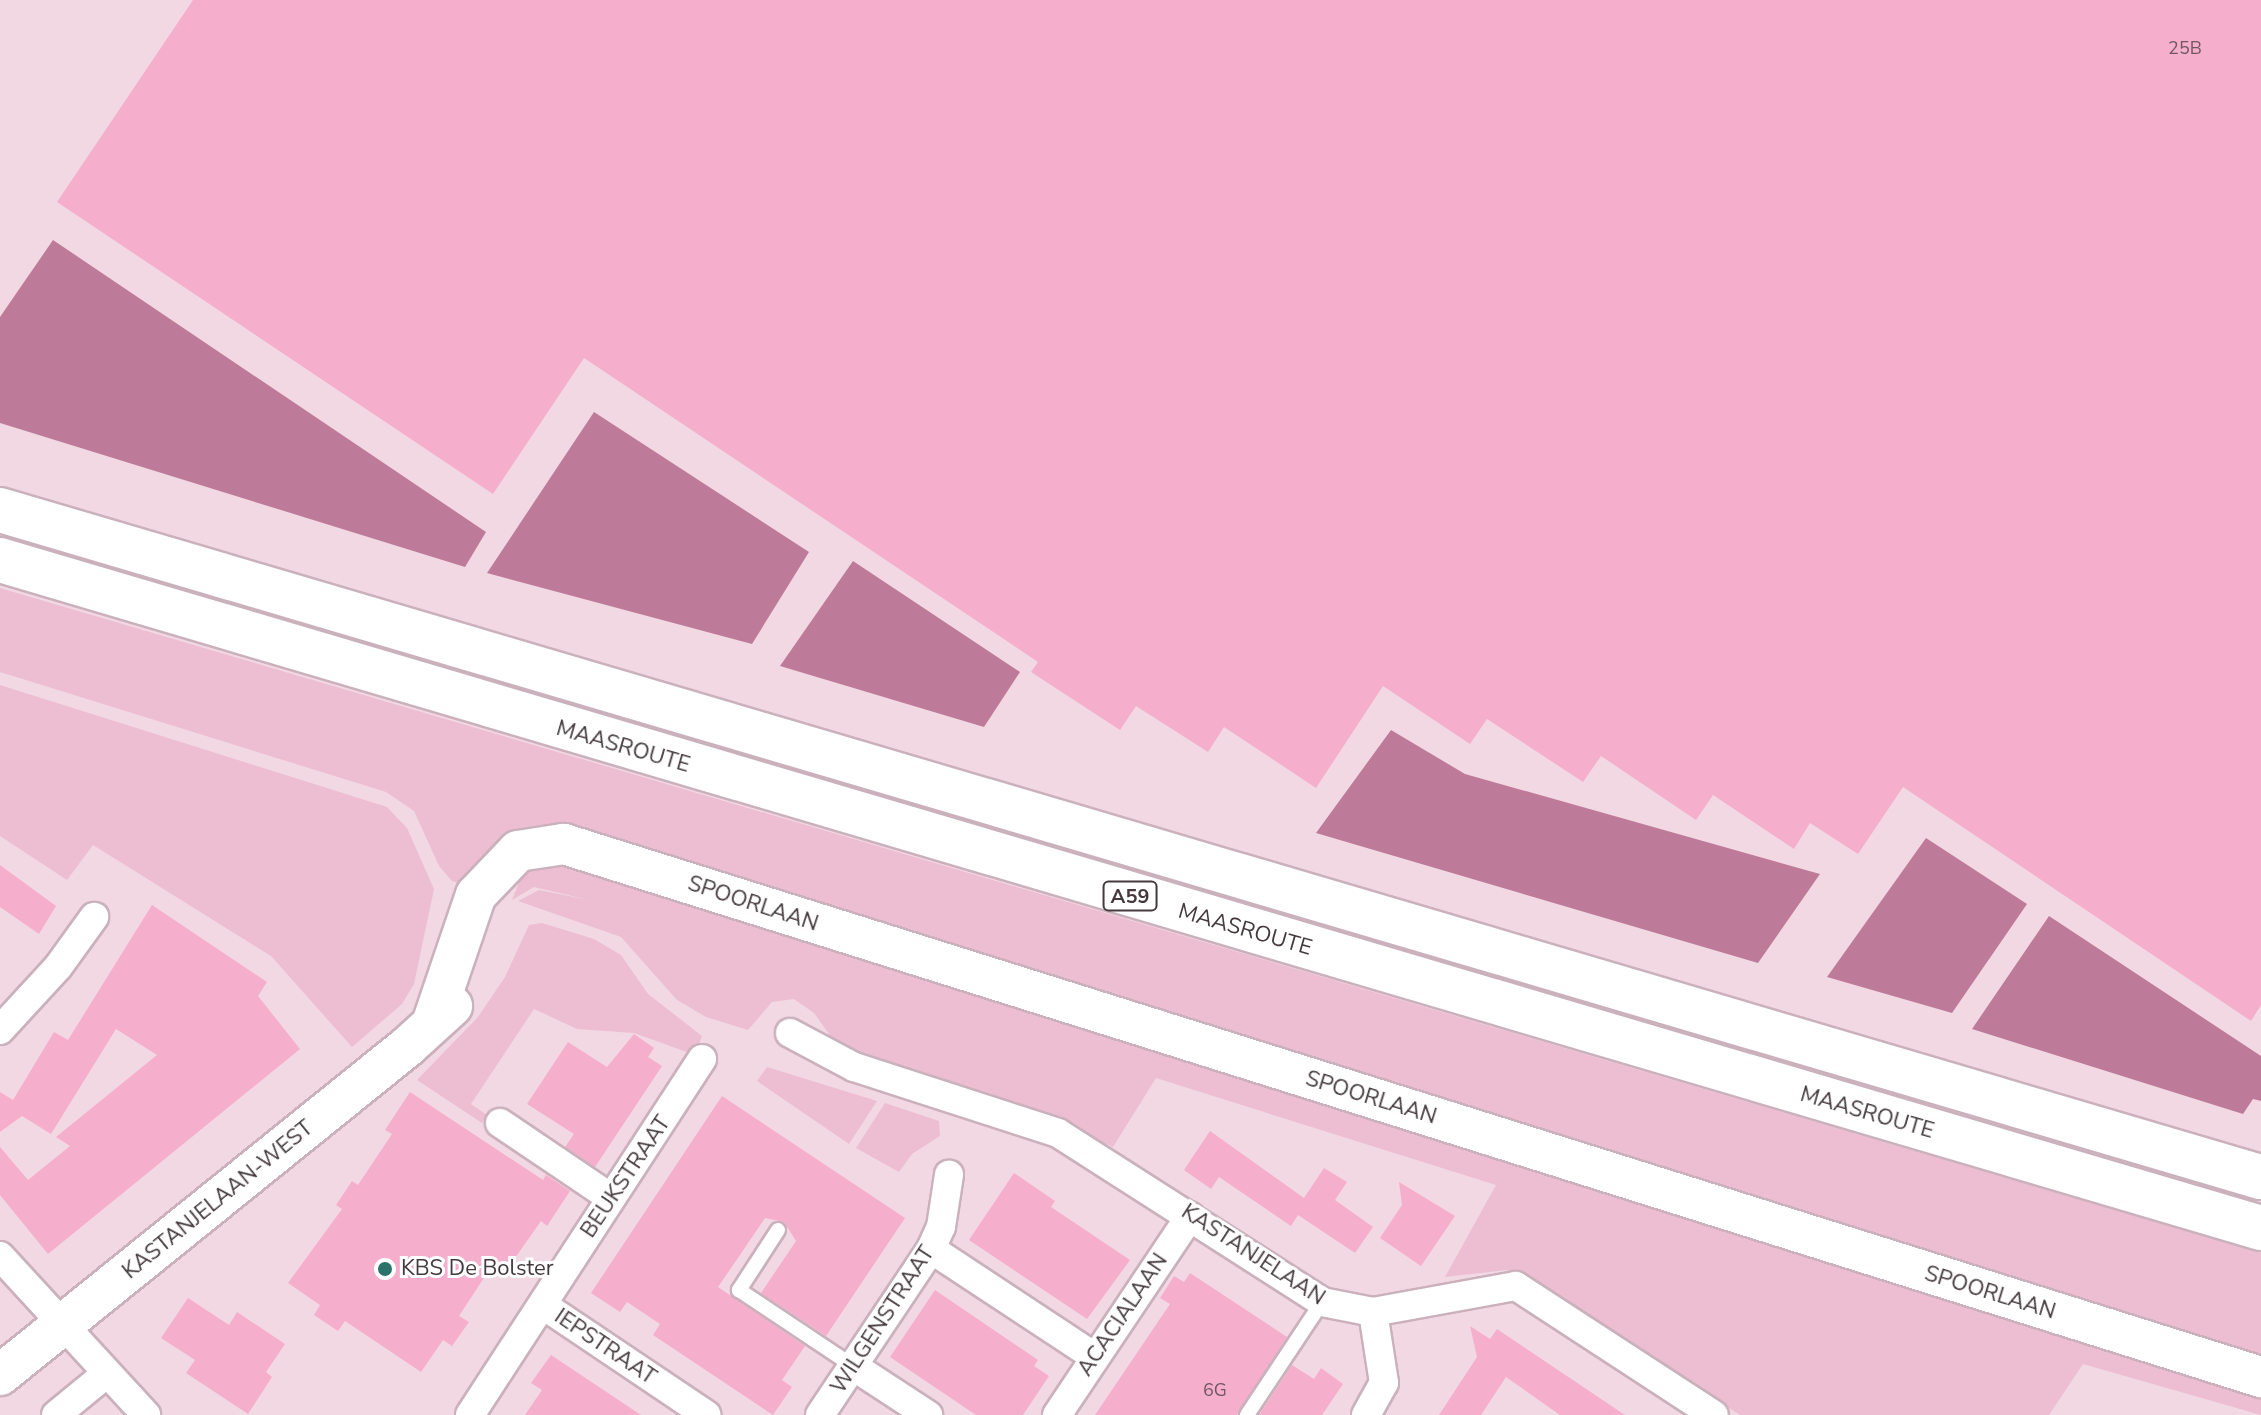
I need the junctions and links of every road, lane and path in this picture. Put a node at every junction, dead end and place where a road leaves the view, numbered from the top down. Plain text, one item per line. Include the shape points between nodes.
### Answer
1 (0, 510) edge
2 (0, 560) edge
3 (494, 881) joint
4 (94, 917) dead end
5 (0, 1030) edge
6 (790, 1033) dead end
7 (702, 1059) dead end
8 (500, 1123) dead end
9 (949, 1175) dead end
10 (2261, 1177) edge
11 (611, 1198) junction
12 (1190, 1216) junction
13 (2261, 1228) edge
14 (778, 1230) dead end
15 (931, 1249) junction
16 (0, 1256) edge
17 (1322, 1302) junction
18 (543, 1305) junction
19 (1373, 1312) junction
20 (61, 1325) junction
21 (1095, 1357) junction
22 (853, 1366) junction
23 (106, 1374) junction
24 (0, 1375) edge
25 (2261, 1377) edge
26 (56, 1415) edge
27 (146, 1415) edge
28 (470, 1415) edge
29 (707, 1415) edge
30 (820, 1415) edge
31 (928, 1415) edge
32 (1057, 1415) edge
33 (1247, 1415) edge
34 (1366, 1415) edge
35 (1714, 1415) edge

1 - 10 highway, A59
2 - 13 highway, MAASROUTE / A59
3 - 20 main road, KASTANJELAAN-WEST via 476,895 433,1021
3 - 25 main road, SPOORLAAN via 518,851 564,844
4 - 5 street via 58,967
6 - 12 street, KASTANJELAAN via 854,1067 1058,1133
7 - 11 street, BEUKSTRAAT
8 - 11 street
9 - 15 street, WILGENSTRAAT via 941,1227
11 - 18 street, BEUKSTRAAT
12 - 17 street, KASTANJELAAN
12 - 21 street, ACACIALAAN
14 - 22 lane via 739,1290
15 - 21 street
15 - 22 street, WILGENSTRAAT
16 - 20 street
17 - 19 street, KASTANJELAAN
17 - 33 lane
18 - 28 street, BEUKSTRAAT
18 - 29 street, IEPSTRAAT
19 - 34 street via 1384,1383
19 - 35 street, KASTANJELAAN via 1516,1286
20 - 23 street
20 - 24 main road, KASTANJELAAN-WEST
21 - 32 street, ACACIALAAN
22 - 30 street, WILGENSTRAAT
22 - 31 street
23 - 26 street
23 - 27 street

